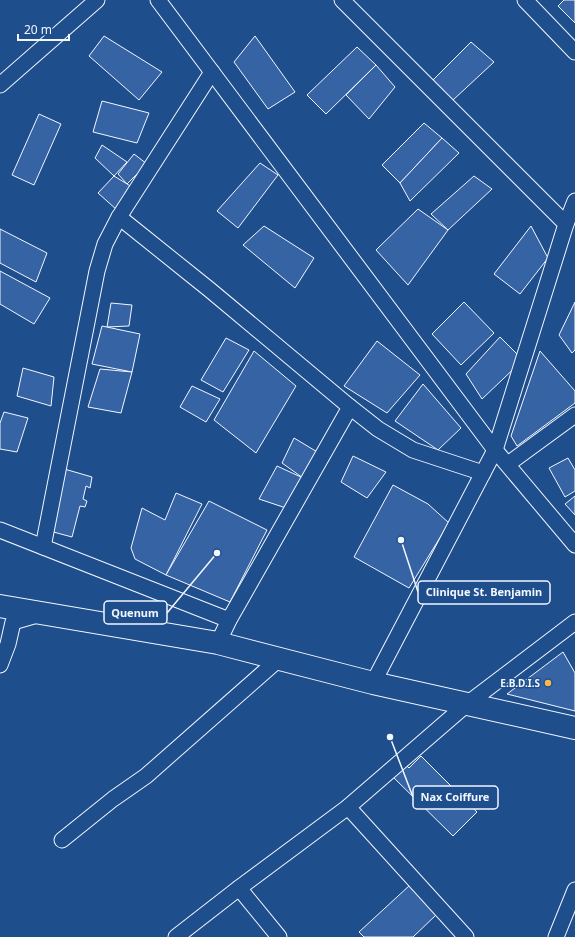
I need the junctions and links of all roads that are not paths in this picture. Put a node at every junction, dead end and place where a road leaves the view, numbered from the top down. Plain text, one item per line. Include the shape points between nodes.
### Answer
1 (97, 0) edge
2 (158, 0) edge
3 (342, 0) edge
4 (525, 0) edge
5 (575, 52) edge
6 (212, 72) junction
7 (2, 81) edge
8 (0, 99) edge
9 (575, 201) edge
10 (119, 217) junction
11 (566, 224) junction
12 (350, 407) junction
13 (575, 415) edge
14 (495, 450) junction
15 (508, 464) junction
16 (483, 473) junction
17 (0, 530) edge
18 (575, 545) edge
19 (43, 547) junction
20 (0, 606) edge
21 (40, 614) junction
22 (229, 620) junction
23 (575, 622) edge
24 (218, 643) junction
25 (280, 658) junction
26 (0, 665) edge
27 (373, 683) junction
28 (467, 704) junction
29 (575, 728) edge
30 (348, 807) junction
31 (62, 840) dead end
32 (238, 888) junction
33 (575, 890) edge
34 (176, 937) edge
35 (279, 937) edge
36 (466, 937) edge
37 (556, 937) edge

1 - 7 street
2 - 6 street
3 - 11 street
4 - 5 street
6 - 10 street
6 - 14 street
7 - 8 street
9 - 11 street
10 - 12 street
10 - 19 street via 105,244 97,271
11 - 14 street
12 - 16 street via 378,429 413,450
12 - 22 street
13 - 15 street
14 - 15 street
14 - 16 street
15 - 18 street
16 - 27 street
17 - 19 street
19 - 22 street
20 - 21 main road
21 - 24 main road
21 - 26 street via 13,622
22 - 24 street
23 - 28 street
24 - 25 main road
25 - 27 main road
25 - 31 street via 146,776
27 - 28 main road
28 - 29 main road
28 - 30 street
30 - 32 street
30 - 36 street
32 - 34 street
32 - 35 street
33 - 37 street

